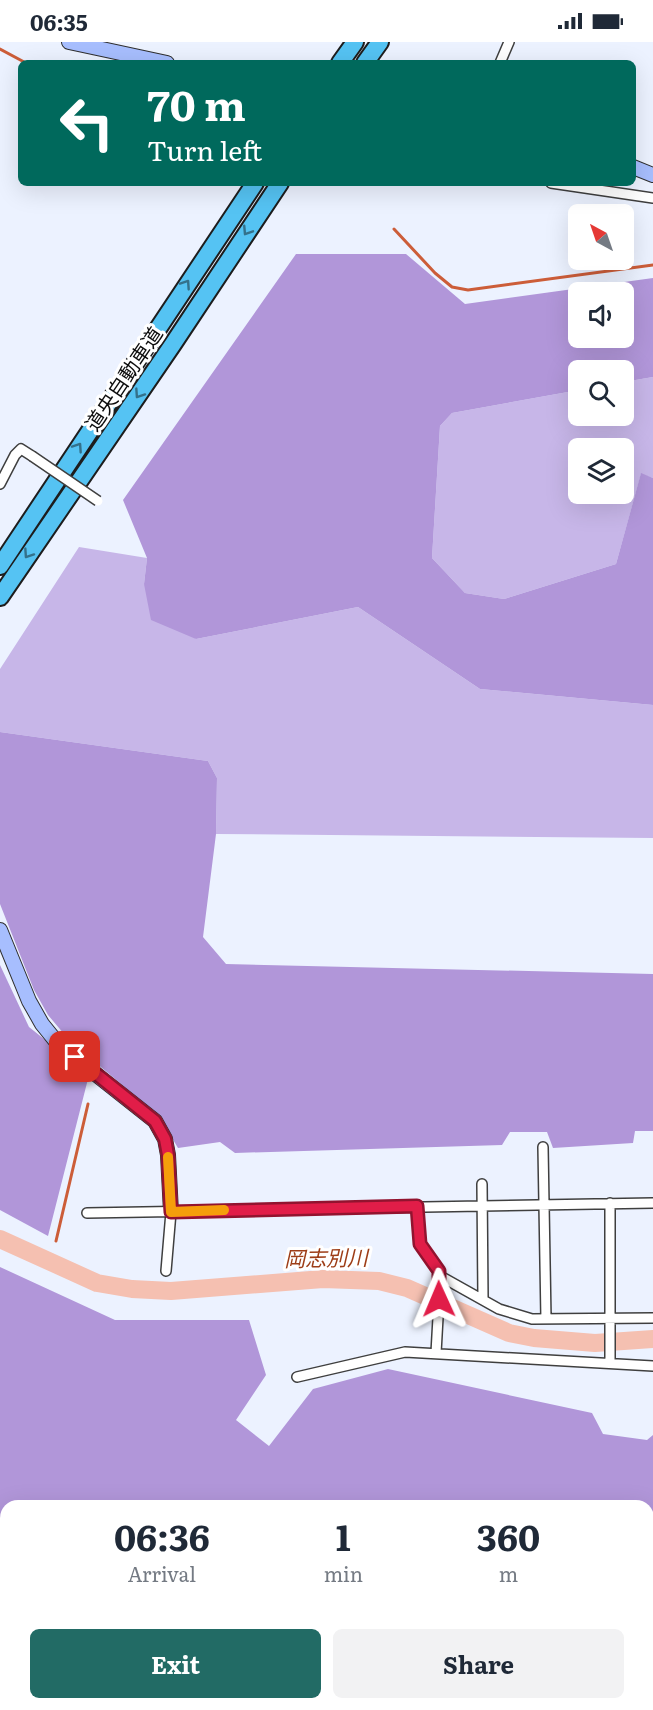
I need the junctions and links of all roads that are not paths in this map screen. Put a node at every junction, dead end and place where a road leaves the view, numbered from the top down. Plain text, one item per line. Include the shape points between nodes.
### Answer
1 (69, 42) edge
2 (355, 42) edge
3 (380, 42) edge
4 (509, 42) edge
5 (153, 60) edge
6 (342, 60) edge
7 (367, 60) edge
8 (501, 60) edge
9 (636, 168) edge
10 (653, 175) edge
11 (253, 186) edge
12 (278, 186) edge
13 (571, 186) edge
14 (653, 198) edge
15 (0, 484) edge
16 (98, 501) dead end
17 (0, 566) edge
18 (0, 597) edge
19 (0, 930) edge
20 (543, 1147) dead end
21 (483, 1184) dead end
22 (610, 1203) junction
23 (653, 1203) edge
24 (544, 1204) junction
25 (483, 1205) junction
26 (417, 1206) junction
27 (171, 1212) junction
28 (87, 1213) dead end
29 (166, 1271) dead end
30 (440, 1279) junction
31 (483, 1299) junction
32 (609, 1317) junction
33 (653, 1318) edge
34 (546, 1319) junction
35 (436, 1353) junction
36 (610, 1358) junction
37 (653, 1366) edge
38 (297, 1377) dead end

1 - 5 street
2 - 6 highway
3 - 7 highway
4 - 8 street
9 - 10 street
17 -> 11 highway, 道央自動車道
12 -> 18 highway, 道央自動車道
13 - 14 street
15 - 16 street, bridge via 21,449
19 - 27 street via 29,1001 59,1045 155,1121 168,1155
20 - 24 street
21 - 25 street
22 - 23 street
22 - 24 street
22 - 32 street
24 - 25 street
24 - 34 street
25 - 26 street
25 - 31 street
26 - 27 street
26 - 30 street via 420,1244 439,1271
27 - 28 street
27 - 29 street
30 - 31 street
30 - 35 street
31 - 34 street via 499,1309
32 - 33 street
32 - 34 street
32 - 36 street
35 - 36 street
35 - 38 street via 405,1353
36 - 37 street

